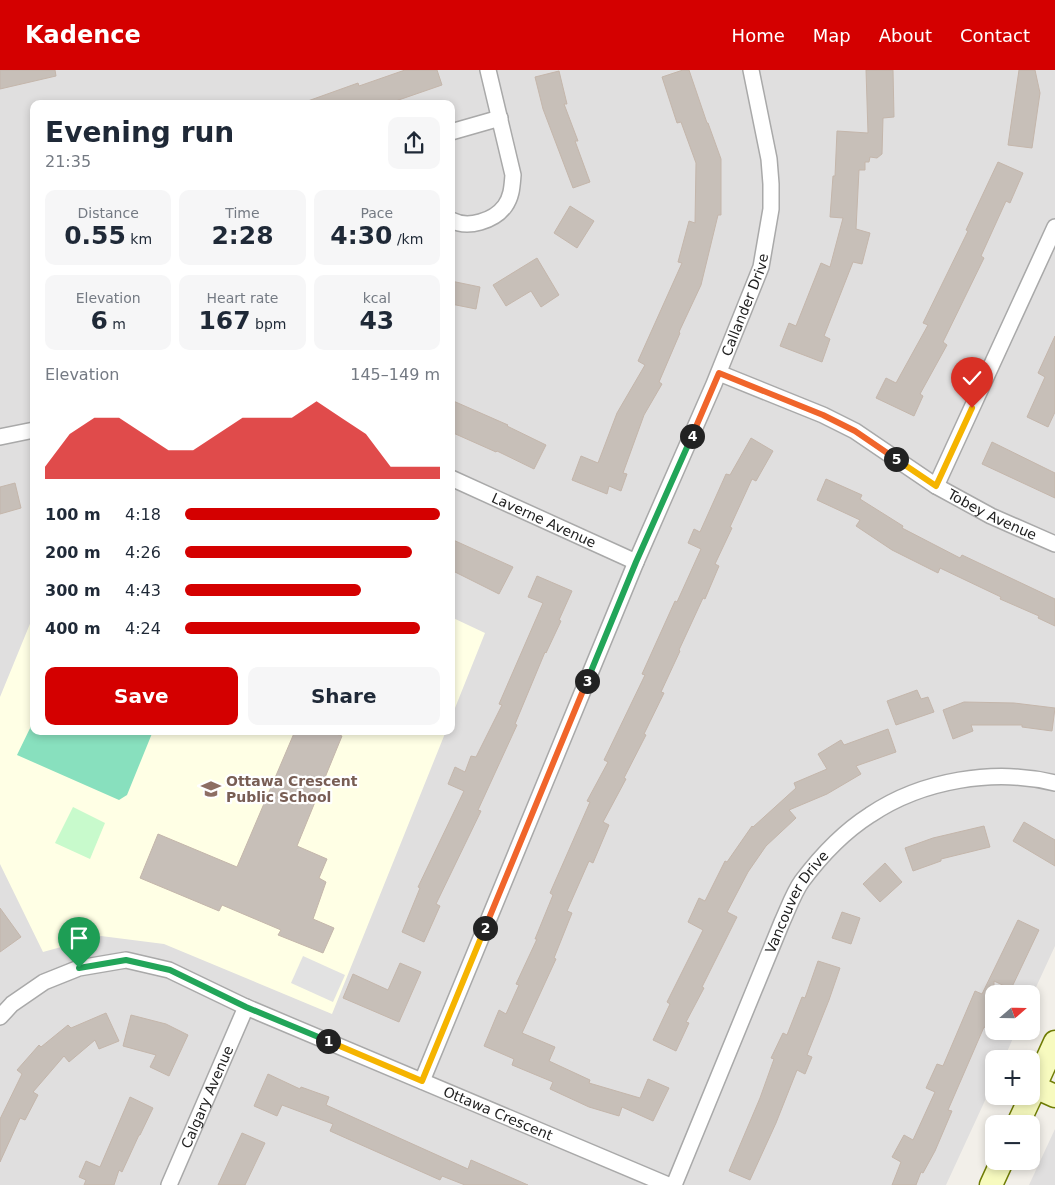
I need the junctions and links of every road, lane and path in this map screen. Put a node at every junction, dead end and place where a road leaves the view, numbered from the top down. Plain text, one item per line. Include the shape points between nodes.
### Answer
1 (488, 70) edge
2 (751, 70) edge
3 (500, 118) junction
4 (455, 131) edge
5 (455, 222) edge
6 (1055, 227) edge
7 (719, 373) junction
8 (30, 431) edge
9 (0, 438) edge
10 (455, 480) edge
11 (936, 486) junction
12 (1055, 544) edge
13 (636, 562) junction
14 (1055, 783) edge
15 (246, 1007) junction
16 (0, 1017) edge
17 (1055, 1042) edge
18 (1040, 1075) edge
19 (422, 1081) junction
20 (1040, 1094) edge
21 (1055, 1096) edge
22 (998, 1170) edge
23 (169, 1185) edge
24 (668, 1185) edge
25 (674, 1185) edge
26 (991, 1185) edge

1 - 3 street
2 - 7 street, Callander Drive via 769,159 771,209 761,267
3 - 4 street
3 - 5 street via 513,175 512,192 505,206 493,216 468,225
6 - 11 street
7 - 11 street, Tobey Avenue via 855,431
7 - 13 street, Callander Drive
8 - 9 street
10 - 13 street, Laverne Avenue
11 - 12 street, Tobey Avenue via 991,516
13 - 19 street, Callander Drive
14 - 25 street, Vancouver Drive via 990,776 953,782 907,794 869,815 842,836 801,882
15 - 16 street, Ottawa Crescent via 170,970 126,960 79,968 44,982 12,1004
15 - 19 street, Ottawa Crescent
15 - 23 street, Calgary Avenue
17 - 18 main road
19 - 24 street, Ottawa Crescent
20 - 21 main road
22 - 26 main road

